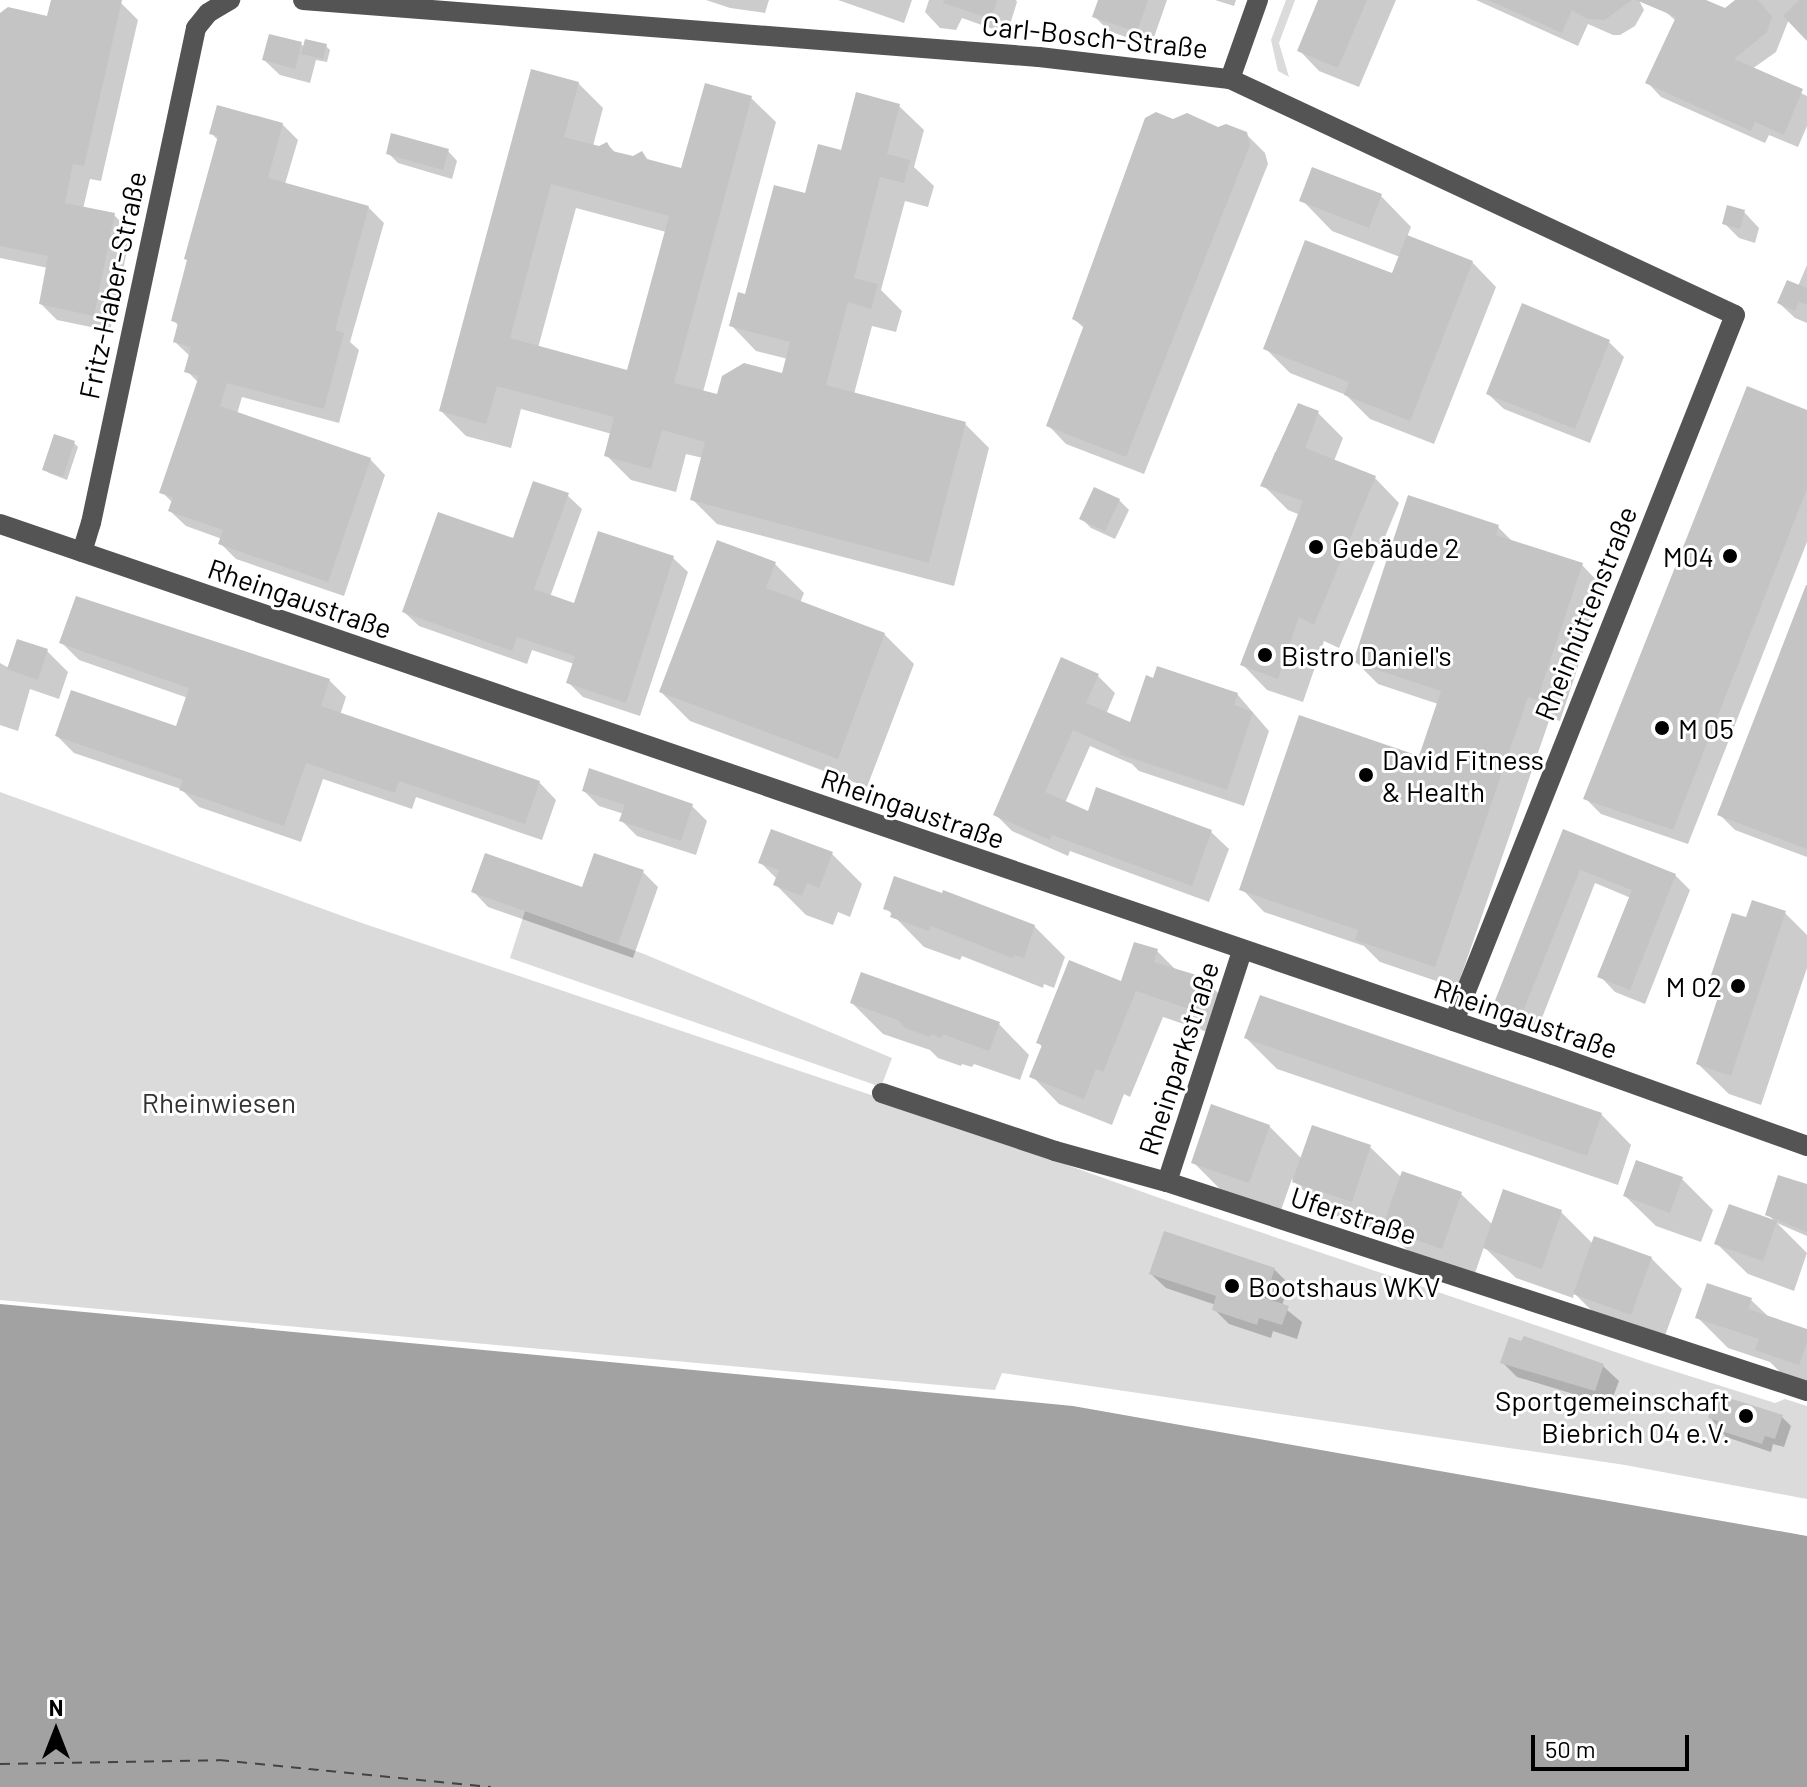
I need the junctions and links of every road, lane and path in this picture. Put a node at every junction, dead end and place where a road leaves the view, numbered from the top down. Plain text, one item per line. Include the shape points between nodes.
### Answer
1 (230, 0) edge
2 (303, 0) edge
3 (1258, 0) edge
4 (519, 8) edge
5 (1230, 79) junction
6 (1735, 315) joint
7 (0, 524) edge
8 (82, 552) junction
9 (1242, 951) junction
10 (1454, 1021) junction
11 (882, 1093) dead end
12 (1807, 1146) edge
13 (1167, 1182) junction
14 (1807, 1391) edge

1 - 8 street, Fritz-Haber-Straße via 196,28
2 - 4 street, Carl-Bosch-Straße
3 - 5 street
4 - 5 street, Carl-Bosch-Straße
5 - 6 street, Carl-Bosch-Straße
6 - 10 street, Rheinhüttenstraße
7 - 8 street, Rheingaustraße
8 - 9 street, Rheingaustraße
9 - 10 street, Rheingaustraße
9 - 13 street, Rheinparkstraße
10 - 12 street, Rheingaustraße
11 - 13 street, Uferstraße
13 - 14 street, Uferstraße

